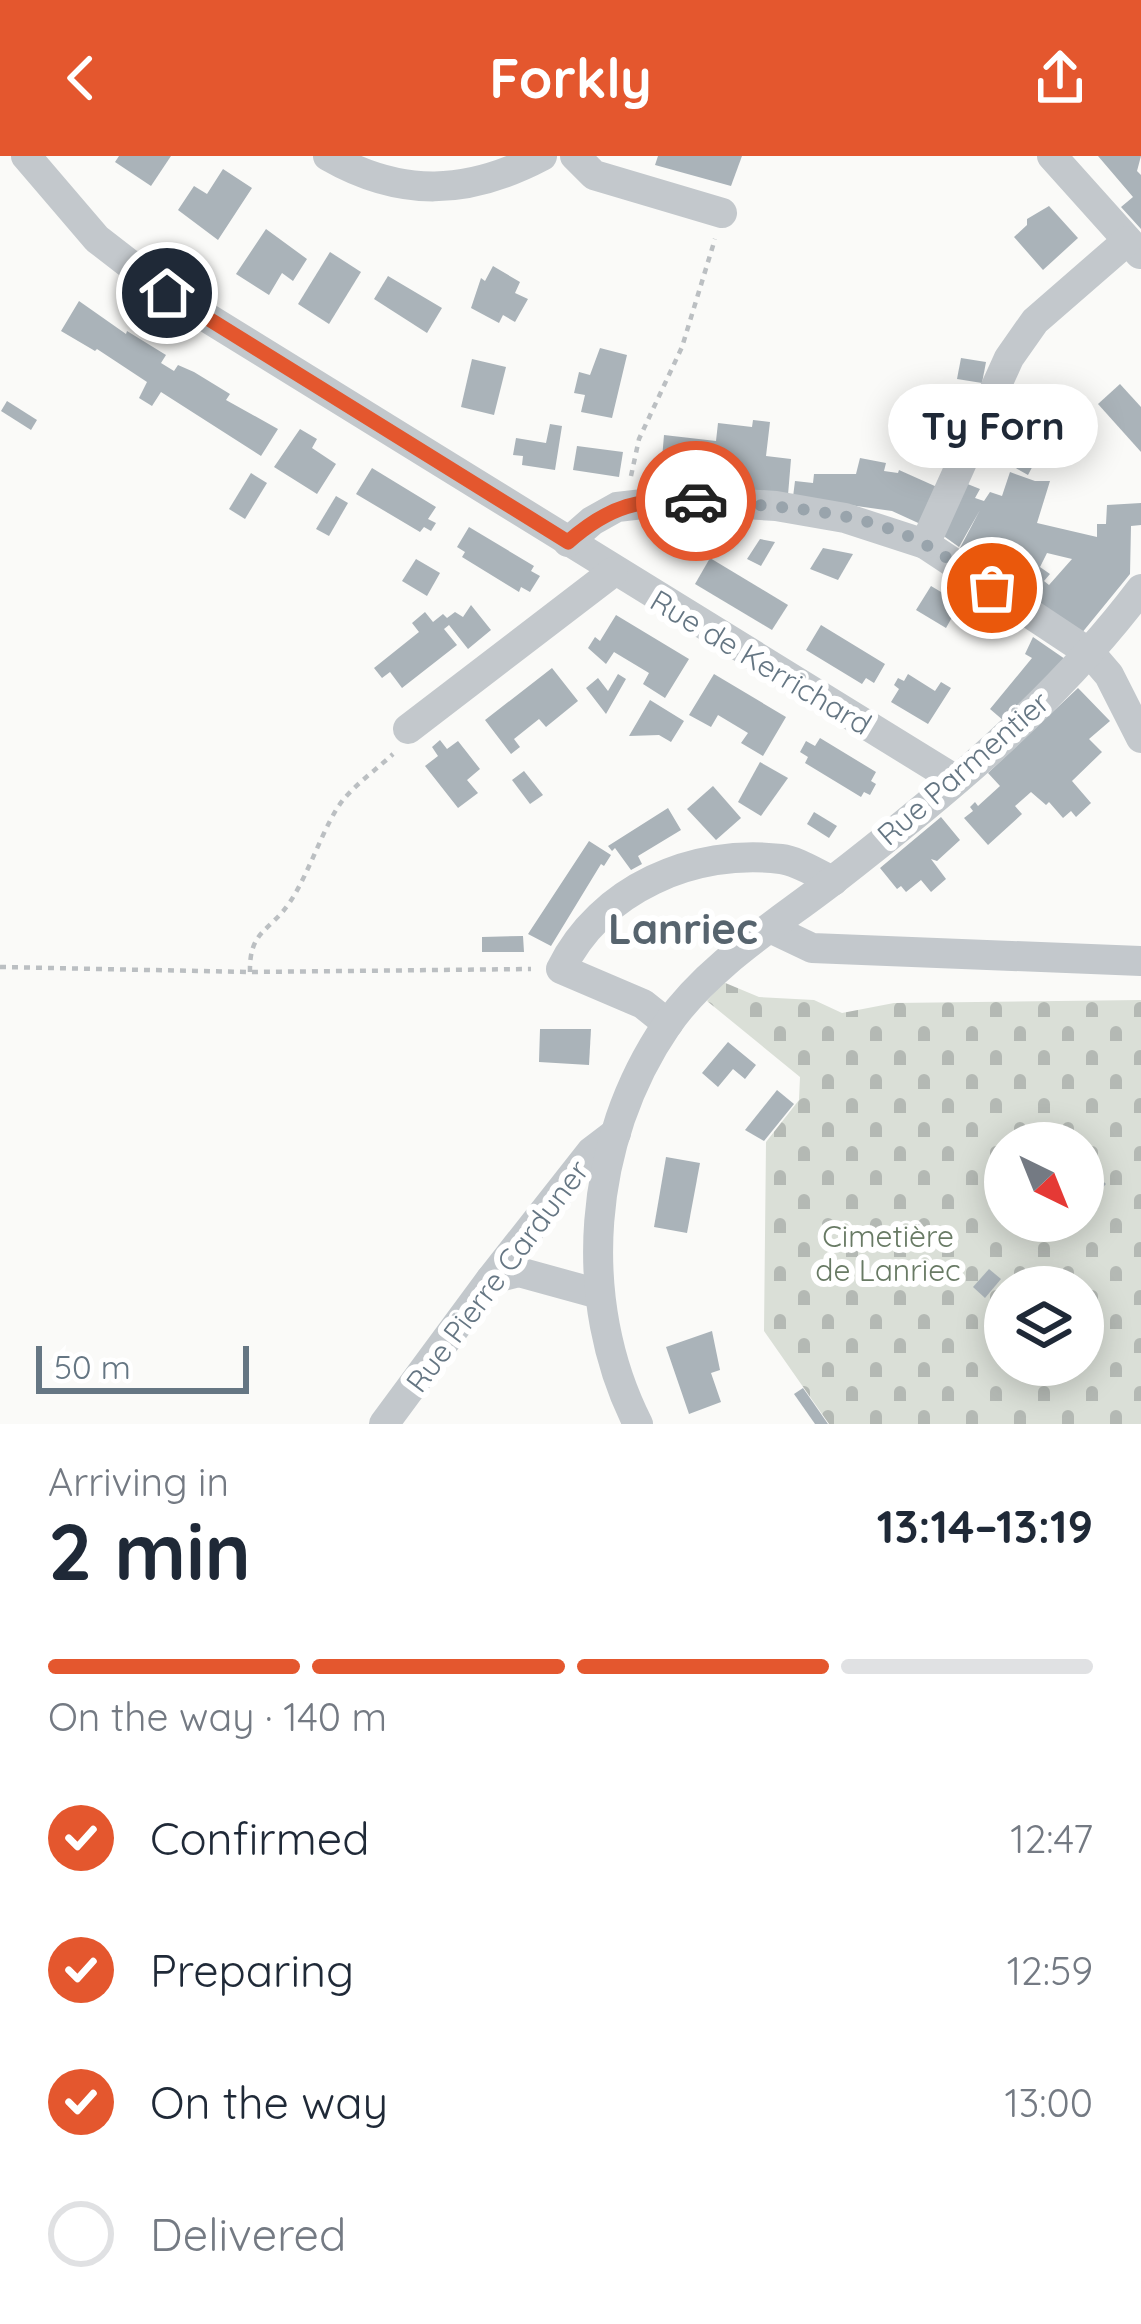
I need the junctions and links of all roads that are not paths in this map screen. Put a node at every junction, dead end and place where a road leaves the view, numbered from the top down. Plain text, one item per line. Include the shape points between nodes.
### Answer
1 (26, 156) edge
2 (328, 156) edge
3 (542, 156) edge
4 (574, 156) edge
5 (1052, 156) edge
6 (722, 213) road end
7 (1134, 248) edge
8 (568, 542) junction
9 (925, 544) junction
10 (614, 572) junction
11 (1141, 590) edge
12 (1091, 654) junction
13 (408, 729) road end
14 (1141, 738) edge
15 (956, 780) junction
16 (832, 881) junction
17 (772, 928) junction
18 (1141, 961) edge
19 (668, 1024) junction
20 (616, 1133) junction
21 (491, 1279) junction
22 (599, 1294) junction
23 (384, 1424) edge
24 (638, 1424) edge

1 - 8 street, Rue de Kerrichard via 97,239 143,277
2 - 3 street via 380,181 416,187 482,180
4 - 6 street via 594,176
5 - 7 street
7 - 9 street via 1035,321 1009,358
8 - 9 street via 617,507 678,500 845,518
8 - 10 street, Rue de Kerrichard
9 - 12 street
10 - 13 street
10 - 15 street, Rue de Kerrichard
11 - 12 street, Rue Parmentier
12 - 14 street
12 - 15 street, Rue Parmentier
15 - 16 street, Rue Parmentier
16 - 17 street, Rue Parmentier
16 - 19 street via 785,859 721,858 679,867 600,916 561,969 643,1004
17 - 18 street via 812,948
17 - 19 street, Rue Parmentier
19 - 20 street, Rue Parmentier
20 - 21 street, Rue Pierre Carduner via 591,1152
20 - 22 street, Rue Parmentier via 602,1190
21 - 22 street via 519,1272
21 - 23 street, Rue Pierre Carduner
22 - 24 street, Rue Parmentier via 615,1369

